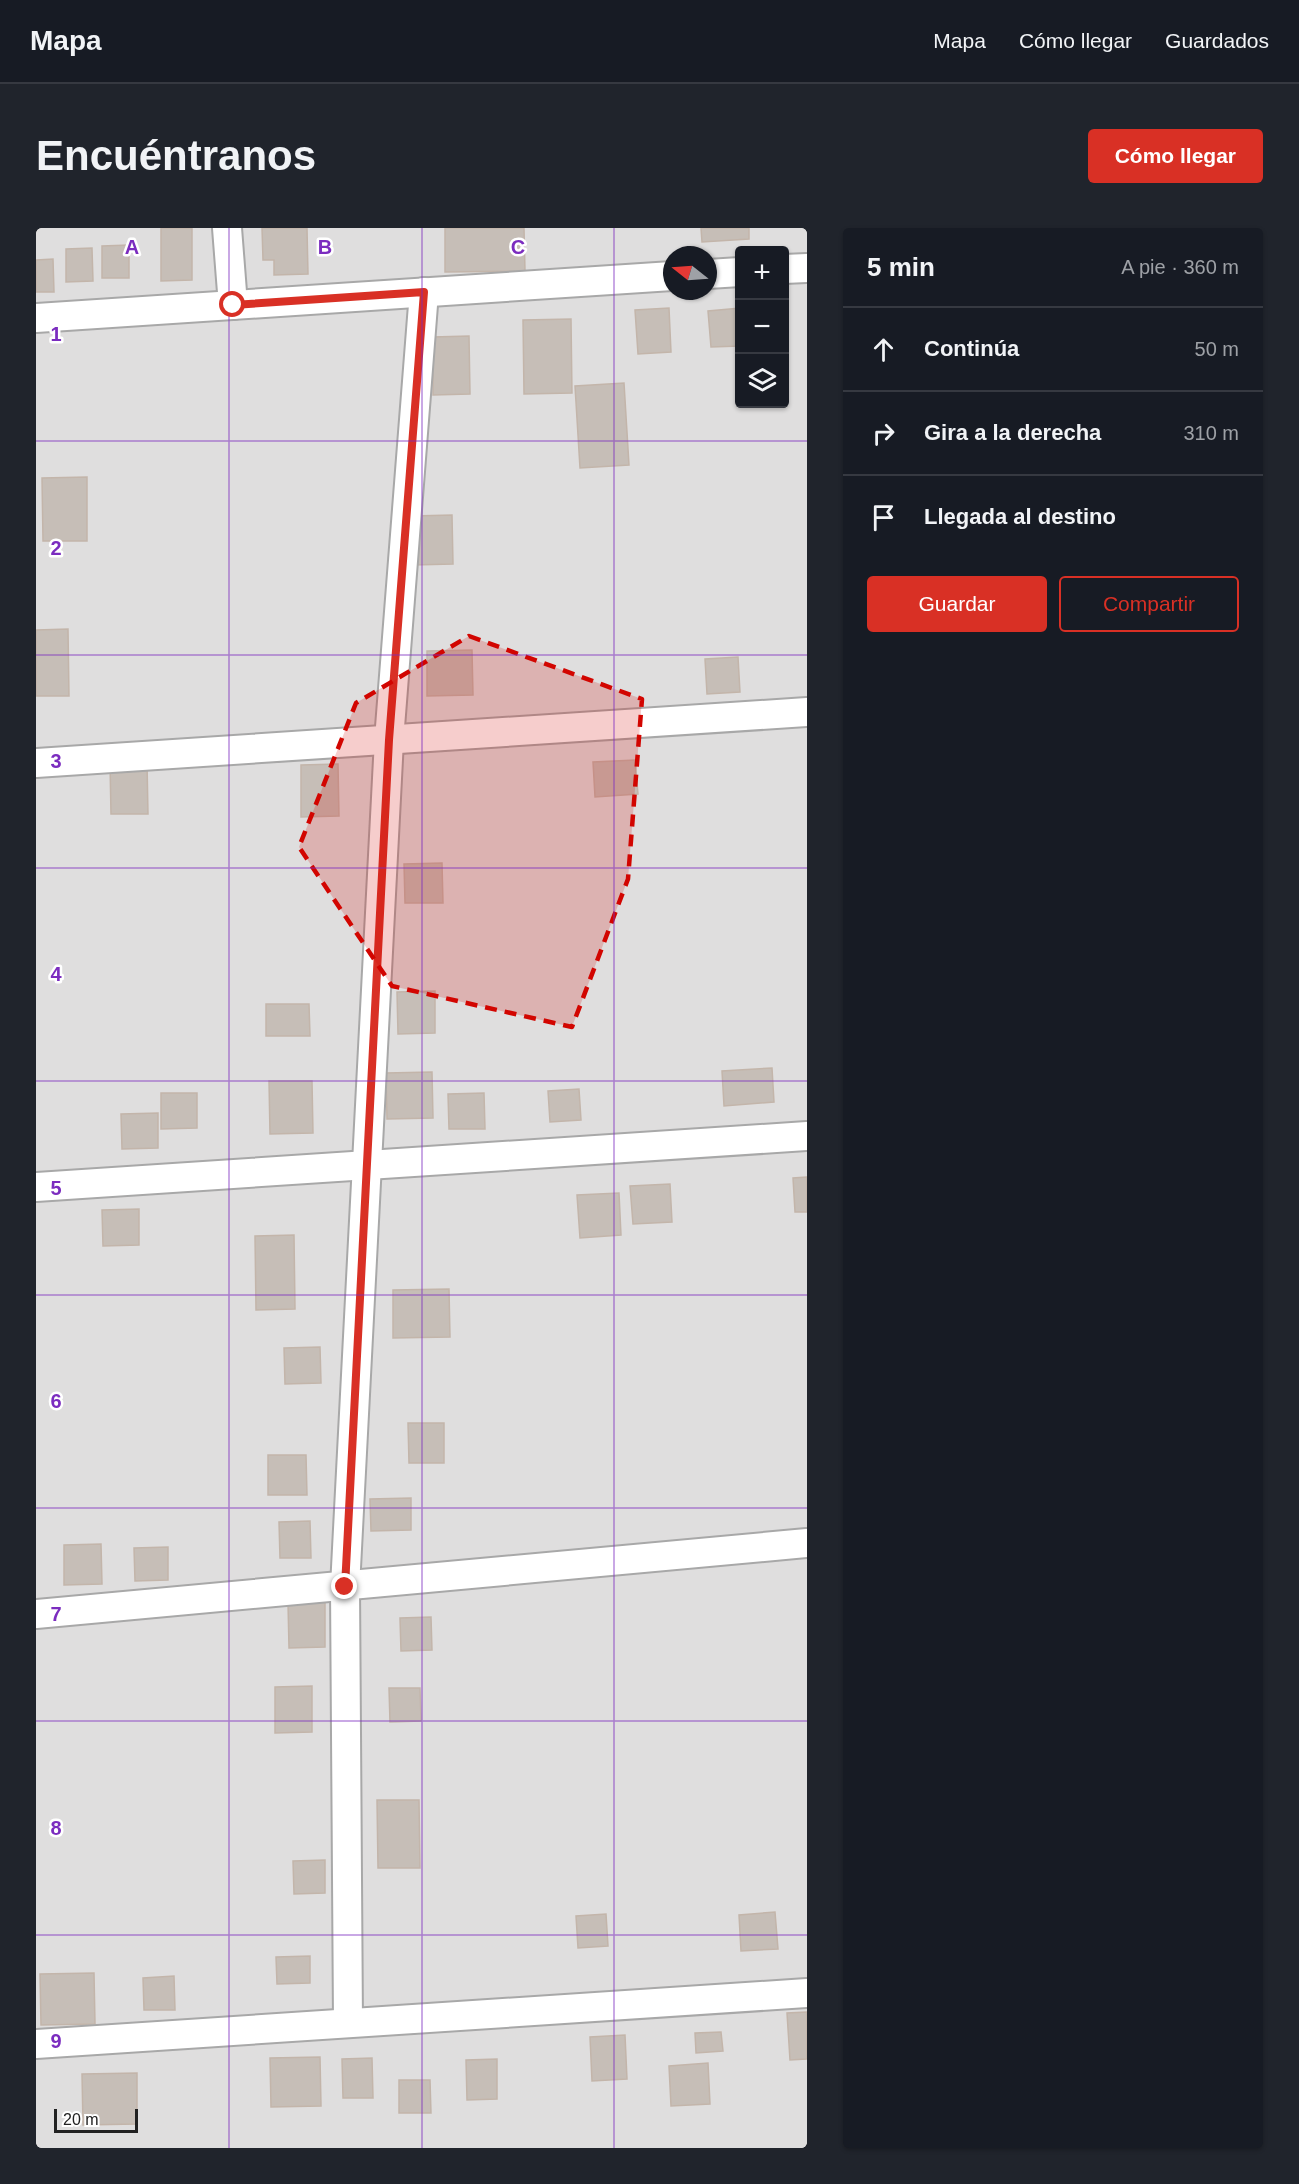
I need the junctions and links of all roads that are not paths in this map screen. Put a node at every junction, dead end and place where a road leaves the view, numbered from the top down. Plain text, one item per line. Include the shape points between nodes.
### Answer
1 (227, 228) edge
2 (807, 267) edge
3 (789, 269) edge
4 (735, 272) edge
5 (717, 273) edge
6 (663, 277) edge
7 (424, 292) junction
8 (233, 305) junction
9 (36, 318) edge
10 (807, 712) edge
11 (389, 740) junction
12 (36, 763) edge
13 (807, 1136) edge
14 (367, 1165) junction
15 (36, 1187) edge
16 (807, 1543) edge
17 (345, 1587) junction
18 (36, 1614) edge
19 (807, 1993) edge
20 (348, 2024) junction
21 (36, 2044) edge

1 - 8 street
2 - 3 street
4 - 5 street
6 - 7 street
7 - 8 street
7 - 11 street
8 - 9 street
10 - 11 street
11 - 12 street
11 - 14 street
13 - 14 street
14 - 15 street
14 - 17 street
16 - 17 street
17 - 18 street
17 - 20 street
19 - 20 street
20 - 21 street

